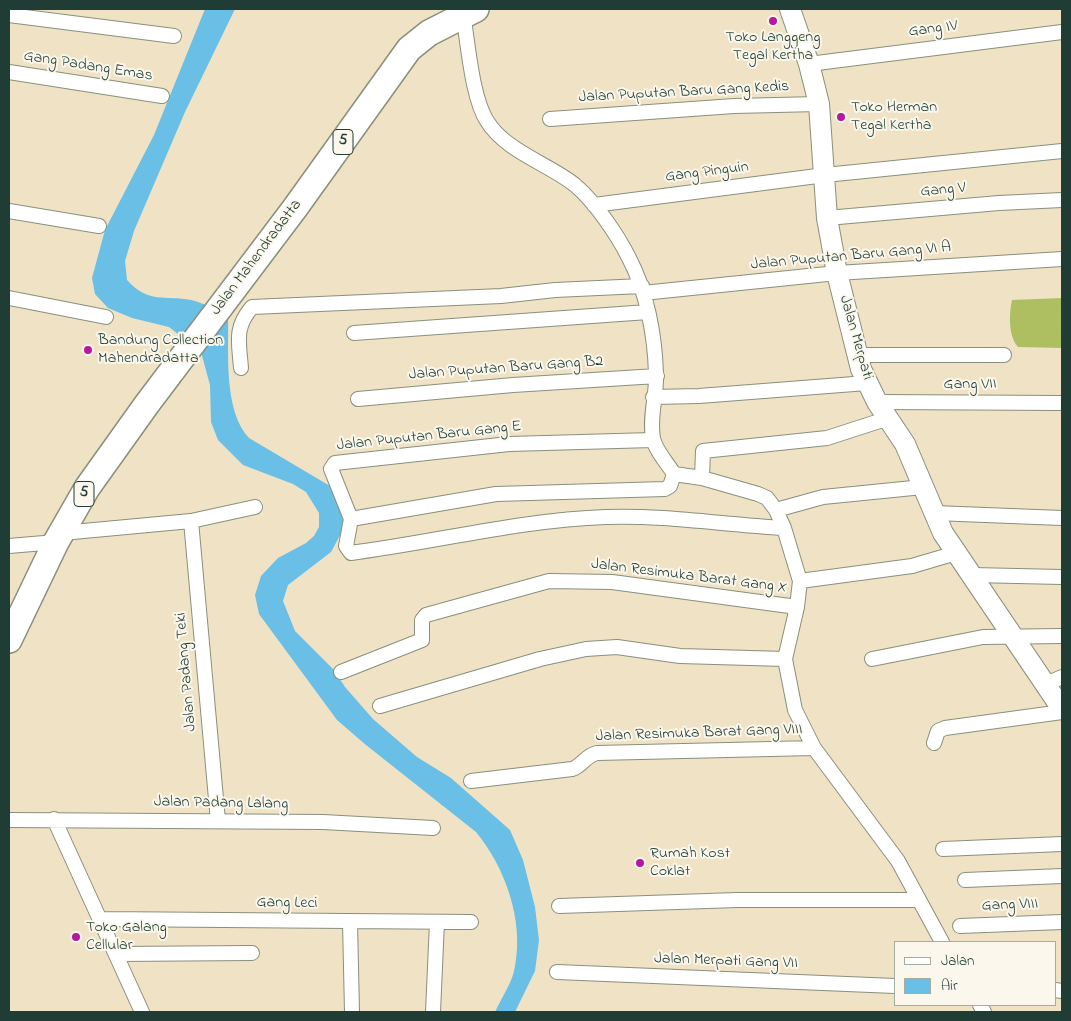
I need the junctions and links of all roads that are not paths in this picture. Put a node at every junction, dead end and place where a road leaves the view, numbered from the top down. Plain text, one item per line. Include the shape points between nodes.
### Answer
1 (790, 9) edge
2 (469, 12) edge
3 (9, 15) edge
4 (1062, 32) edge
5 (174, 36) dead end
6 (809, 64) junction
7 (9, 72) edge
8 (162, 96) dead end
9 (819, 104) junction
10 (550, 119) dead end
11 (1062, 151) edge
12 (825, 175) junction
13 (1062, 200) edge
14 (594, 205) junction
15 (9, 211) edge
16 (827, 218) junction
17 (99, 226) dead end
18 (1062, 259) edge
19 (837, 273) junction
20 (642, 290) junction
21 (9, 298) edge
22 (648, 312) junction
23 (106, 318) dead end
24 (354, 333) dead end
25 (857, 355) junction
26 (1004, 355) dead end
27 (241, 368) dead end
28 (657, 376) junction
29 (867, 382) junction
30 (653, 397) junction
31 (358, 399) dead end
32 (1062, 403) edge
33 (883, 410) junction
34 (653, 440) junction
35 (674, 474) junction
36 (702, 478) junction
37 (923, 487) junction
38 (255, 507) dead end
39 (776, 510) junction
40 (934, 513) junction
41 (1062, 518) edge
42 (350, 519) junction
43 (191, 521) junction
44 (784, 528) junction
45 (59, 537) junction
46 (9, 546) edge
47 (956, 553) junction
48 (972, 575) junction
49 (1062, 577) edge
50 (800, 582) junction
51 (797, 607) junction
52 (1062, 636) edge
53 (1013, 637) junction
54 (9, 640) edge
55 (785, 659) junction
56 (872, 659) dead end
57 (341, 672) dead end
58 (1054, 680) edge
59 (380, 706) dead end
60 (1062, 710) edge
61 (934, 743) dead end
62 (814, 748) junction
63 (471, 781) dead end
64 (54, 819) junction
65 (9, 820) edge
66 (218, 821) junction
67 (433, 828) dead end
68 (1062, 844) edge
69 (943, 849) dead end
70 (1062, 876) edge
71 (965, 880) dead end
72 (919, 900) junction
73 (559, 906) dead end
74 (101, 918) junction
75 (350, 922) junction
76 (437, 922) junction
77 (472, 922) dead end
78 (1062, 922) edge
79 (960, 926) dead end
80 (941, 941) edge
81 (252, 953) dead end
82 (117, 954) junction
83 (556, 972) dead end
84 (894, 986) edge
85 (142, 1012) edge
86 (352, 1012) edge
87 (433, 1012) edge

1 - 6 street, Jalan Merpati
2 - 14 street via 474,86 487,121 509,144 574,185
2 - 45 highway, Jalan Mahendradatta / 5 via 429,33 409,49 111,453
3 - 5 street
4 - 6 street, Gang IV
6 - 9 street, Jalan Merpati
7 - 8 street, Gang Padang Emas
9 - 10 street, Jalan Puputan Baru Gang Kedis
9 - 12 street, Jalan Merpati
11 - 12 street, Gang Pinguin
12 - 14 street, Gang Pinguin
12 - 16 street, Jalan Merpati
13 - 16 street, Gang V
14 - 20 street via 629,257
15 - 17 street
16 - 19 street, Jalan Merpati
18 - 19 street, Jalan Puputan Baru Gang VI A
19 - 20 street, Jalan Puputan Baru Gang VI A
19 - 25 street, Jalan Merpati
20 - 22 street
20 - 27 street, Jalan Puputan Baru Gang VI A via 556,290 500,296 252,307 244,316 238,332
21 - 23 street
22 - 24 street
22 - 28 street
25 - 26 street
25 - 29 street, Jalan Merpati
28 - 30 street
28 - 31 street, Jalan Puputan Baru Gang B2 via 513,384
29 - 30 street
29 - 33 street, Jalan Merpati
30 - 34 street
32 - 33 street, Gang VII
33 - 36 street, Gang VII via 827,438 703,451
33 - 37 street, Jalan Merpati via 905,444
34 - 35 street
34 - 42 street, Jalan Puputan Baru Gang E via 509,444 335,463 331,469
35 - 36 street
35 - 42 street via 670,486 665,489 496,494
36 - 39 street via 758,494 767,498
37 - 39 street via 823,497
37 - 40 street, Jalan Merpati
38 - 43 street
39 - 44 street
40 - 41 street
40 - 47 street, Jalan Merpati
42 - 44 street via 346,546 351,553 532,522 606,517 672,517
43 - 45 street
43 - 66 street, Jalan Padang Teki
44 - 50 street
45 - 46 street
45 - 54 highway, Jalan Mahendradatta / 5
47 - 48 street, Jalan Merpati
47 - 50 street via 912,566
48 - 49 street
48 - 53 street, Jalan Merpati
50 - 51 street
51 - 55 street
51 - 57 street, Jalan Resimuka Barat Gang X via 612,582 549,581 426,616 422,620 422,640
52 - 53 street
53 - 56 street via 962,640
53 - 58 street, Jalan Merpati
55 - 59 street via 706,658 628,648 586,649 540,659
55 - 62 street via 795,710
58 - 60 street, Jalan Merpati
60 - 61 street via 945,728 938,731
62 - 63 street, Jalan Resimuka Barat Gang VIII via 597,753 572,768
62 - 72 street via 898,860
64 - 65 street, Jalan Padang Lalang
64 - 66 street, Jalan Padang Lalang
64 - 74 street
66 - 67 street, Jalan Padang Lalang
68 - 69 street
70 - 71 street
72 - 73 street via 737,900
72 - 80 street
74 - 75 street, Gang Leci
74 - 82 street
75 - 76 street, Gang Leci
75 - 86 street
76 - 77 street, Gang Leci
76 - 87 street
78 - 79 street, Gang VIII
81 - 82 street
82 - 85 street
83 - 84 street, Jalan Merpati Gang VII

